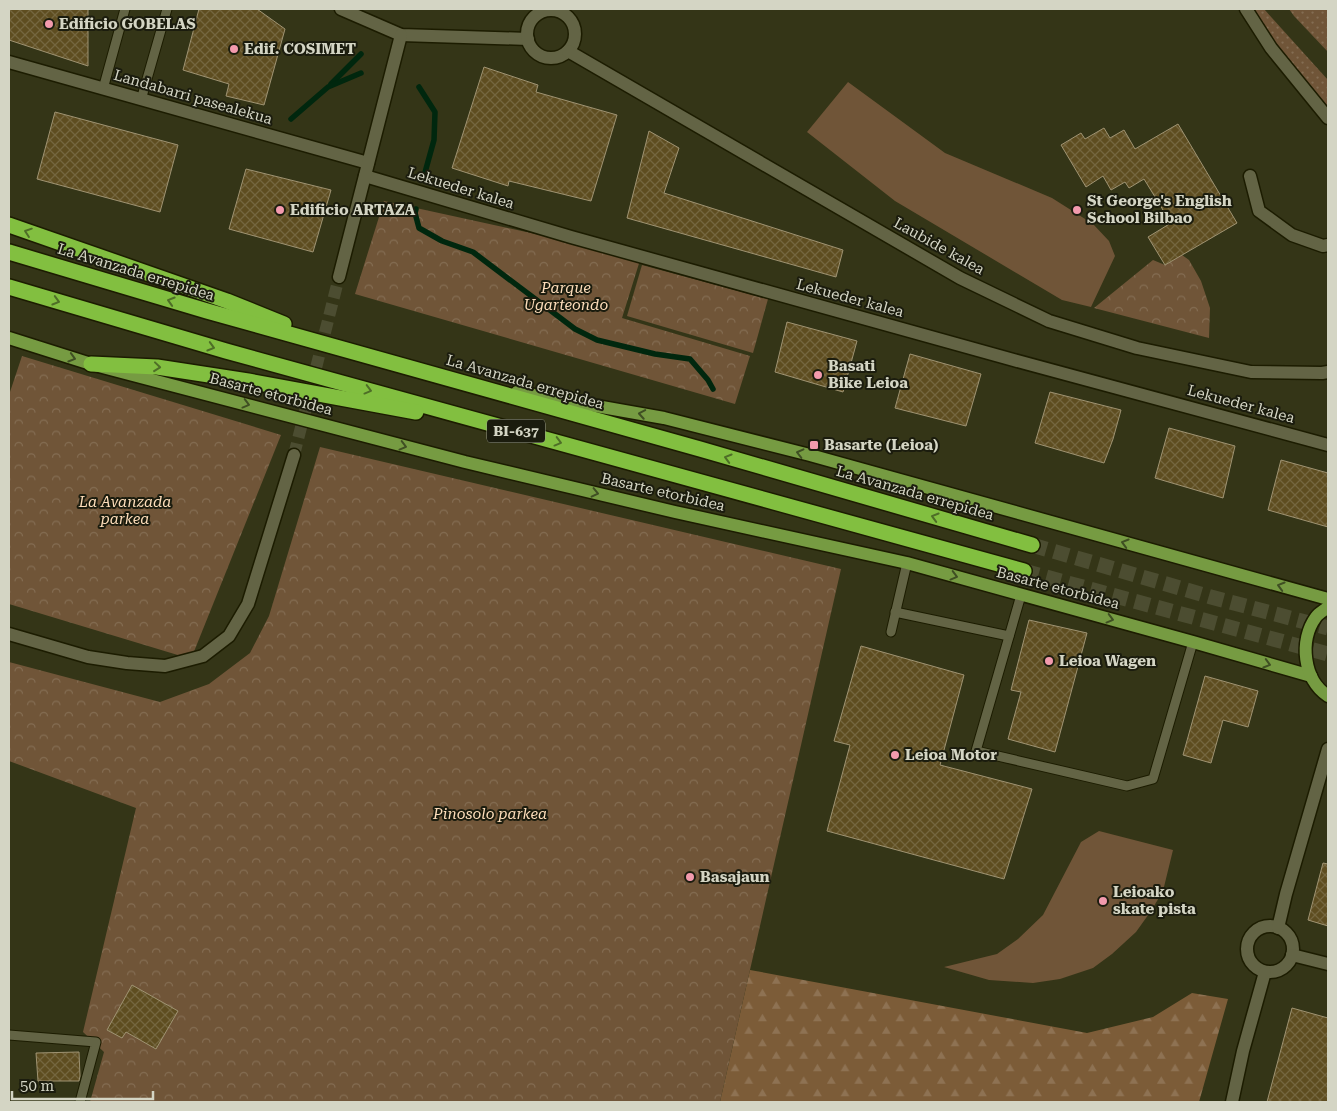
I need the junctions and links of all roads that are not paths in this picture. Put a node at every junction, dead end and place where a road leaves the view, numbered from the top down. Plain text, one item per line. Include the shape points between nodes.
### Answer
1 (124, 9) edge
2 (167, 9) edge
3 (341, 9) edge
4 (1246, 9) edge
5 (541, 11) edge
6 (565, 11) edge
7 (401, 35) junction
8 (528, 39) junction
9 (568, 51) junction
10 (9, 62) edge
11 (103, 89) junction
12 (141, 100) junction
13 (1328, 118) edge
14 (368, 163) junction
15 (365, 176) junction
16 (1250, 176) dead end
17 (9, 225) edge
18 (1328, 246) edge
19 (9, 252) edge
20 (339, 277) tunnel mouth
21 (9, 287) edge
22 (9, 338) edge
23 (353, 352) junction
24 (91, 364) junction
25 (1328, 372) edge
26 (447, 379) junction
27 (511, 429) junction
28 (1328, 445) edge
29 (294, 454) tunnel mouth
30 (1032, 545) tunnel mouth
31 (906, 564) junction
32 (1024, 571) tunnel mouth
33 (1021, 594) junction
34 (1328, 600) edge
35 (1328, 607) edge
36 (895, 612) junction
37 (891, 632) dead end
38 (9, 634) edge
39 (1009, 636) junction
40 (1194, 642) junction
41 (1311, 676) junction
42 (1328, 696) edge
43 (1328, 749) edge
44 (1278, 928) junction
45 (1292, 955) junction
46 (1328, 964) edge
47 (1265, 972) junction
48 (9, 1035) edge
49 (80, 1102) edge
50 (1232, 1102) edge

1 - 11 lane
2 - 12 lane
3 - 7 street
4 - 13 street via 1271,48
5 - 6 street
5 - 8 street via 530,24
6 - 9 street via 575,31
7 - 8 street
7 - 14 street
8 - 9 street via 535,51 548,58
9 - 25 street, Laubide kalea via 960,278 1049,321 1137,348 1251,372
10 - 11 street, Landabarri pasealekua
11 - 12 street, Landabarri pasealekua
12 - 14 street, Landabarri pasealekua
14 - 15 street
15 - 20 street
15 - 28 street, Lekueder kalea via 571,238
16 - 18 street via 1259,211 1292,235
23 -> 17 highway via 227,301
23 -> 19 highway, La Avanzada errepidea / BI-637
21 -> 27 highway, BI-637 via 226,351
22 -> 24 main road, Basarte etorbidea
23 - 26 highway, La Avanzada errepidea / BI-637
24 -> 27 highway via 157,367 248,381
24 -> 31 main road, Basarte etorbidea via 465,462
30 -> 26 highway, La Avanzada errepidea / BI-637
34 -> 26 main road via 810,455 673,420
27 -> 32 highway, BI-637
29 - 38 street via 248,604 229,636 203,656 165,666 127,663 88,658
31 -> 33 main road, Basarte etorbidea
31 - 36 lane
33 - 39 lane
33 -> 40 main road, Basarte etorbidea
35 - 41 main road via 1316,617 1307,636 1305,656
36 - 37 lane
36 - 39 lane
39 - 40 lane via 976,751 1127,786 1153,779
40 -> 41 main road, Basarte etorbidea
41 - 42 main road
43 - 44 street
44 - 45 street via 1289,936
44 - 47 street via 1270,926 1256,931 1248,944 1249,958
45 - 46 street
45 - 47 street via 1285,967
47 - 50 street
48 - 49 lane via 96,1042

